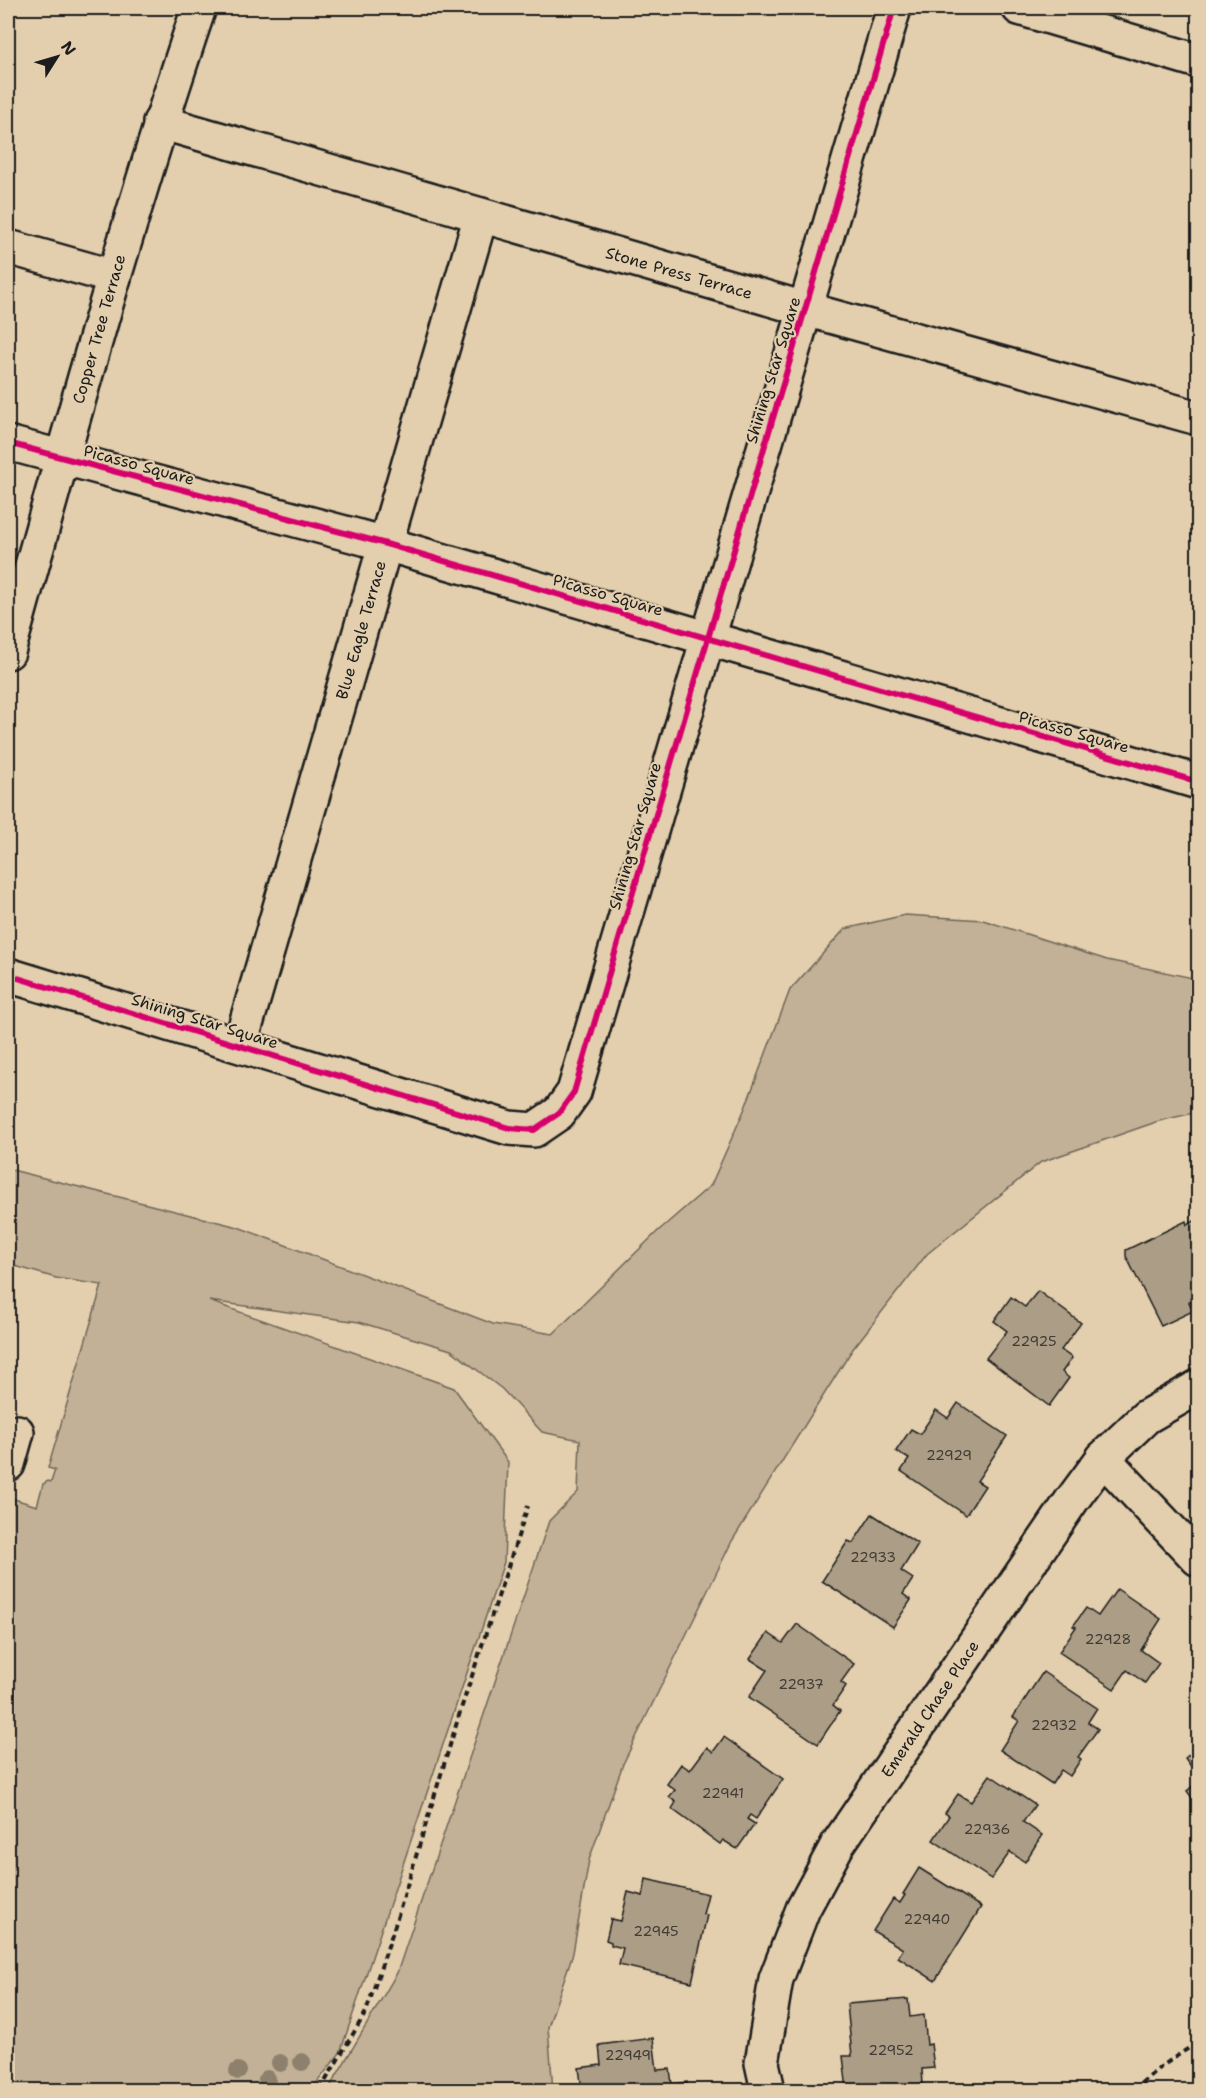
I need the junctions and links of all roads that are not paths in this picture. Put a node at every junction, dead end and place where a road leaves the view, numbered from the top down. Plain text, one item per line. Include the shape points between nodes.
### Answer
1 (199, 8) edge
2 (894, 8) edge
3 (1019, 8) edge
4 (1198, 61) edge
5 (160, 122) junction
6 (481, 215) junction
7 (8, 247) edge
8 (114, 277) junction
9 (805, 309) junction
10 (1198, 418) edge
11 (8, 443) edge
12 (62, 459) junction
13 (386, 544) junction
14 (707, 638) junction
15 (8, 652) edge
16 (1198, 782) edge
17 (8, 975) edge
18 (240, 1045) junction
19 (1198, 1387) edge
20 (16, 1432) dead end
21 (1103, 1458) junction
22 (8, 1464) edge
23 (1198, 1559) edge
24 (768, 2091) edge

1 - 5 street, Copper Tree Terrace
2 - 9 street, Shining Star Square
3 - 4 street
5 - 6 street, Stone Press Terrace
5 - 8 street, Copper Tree Terrace
6 - 9 street, Stone Press Terrace
6 - 13 street, Blue Eagle Terrace
7 - 8 street
8 - 12 street, Copper Tree Terrace
9 - 10 street, Stone Press Terrace
9 - 14 street, Shining Star Square
11 - 12 street, Picasso Square
12 - 13 street, Picasso Square
12 - 15 street, Copper Tree Terrace
13 - 14 street, Picasso Square
13 - 18 street, Blue Eagle Terrace
14 - 16 street, Picasso Square
14 - 18 street, Shining Star Square via 574,1092 559,1113 534,1130 509,1128
17 - 18 street, Shining Star Square
19 - 21 street, Emerald Chase Place via 1146,1417
20 - 22 street
21 - 23 street
21 - 24 street, Emerald Chase Place via 838,1844 803,1909 776,1979 762,2063

